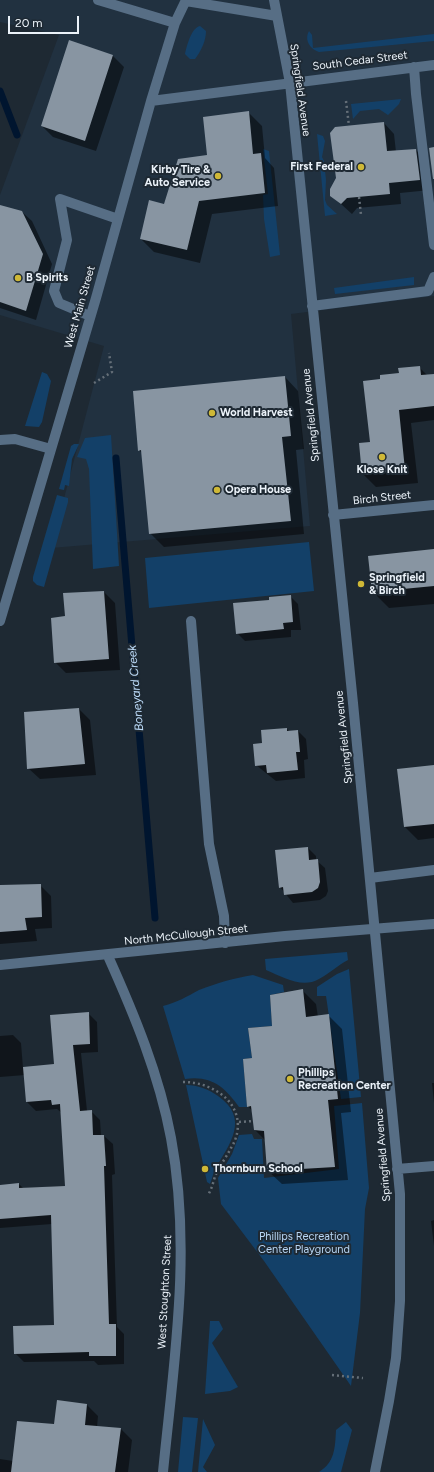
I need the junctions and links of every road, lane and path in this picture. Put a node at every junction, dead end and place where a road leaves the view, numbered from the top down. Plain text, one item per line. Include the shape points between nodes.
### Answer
1 (98, 0) edge
2 (186, 0) edge
3 (274, 0) edge
4 (277, 16) junction
5 (175, 23) junction
6 (434, 65) edge
7 (414, 67) junction
8 (290, 83) junction
9 (151, 101) junction
10 (346, 101) dead end
11 (349, 126) dead end
12 (359, 197) dead end
13 (361, 215) dead end
14 (118, 219) junction
15 (434, 245) edge
16 (434, 277) edge
17 (312, 306) junction
18 (90, 316) junction
19 (109, 353) dead end
20 (94, 384) dead end
21 (0, 440) edge
22 (51, 449) junction
23 (434, 505) edge
24 (333, 515) junction
25 (0, 621) edge
26 (191, 621) dead end
27 (434, 870) edge
28 (370, 878) junction
29 (434, 924) edge
30 (375, 930) junction
31 (225, 943) junction
32 (108, 956) junction
33 (0, 965) edge
34 (183, 1082) dead end
35 (253, 1120) dead end
36 (239, 1122) junction
37 (434, 1166) edge
38 (397, 1169) junction
39 (208, 1195) dead end
40 (332, 1375) dead end
41 (363, 1378) dead end
42 (163, 1472) edge
43 (375, 1472) edge

1 - 5 street
2 - 4 street
2 - 5 street, West Main Street
3 - 4 street, Springfield Avenue
4 - 8 street, Springfield Avenue
5 - 9 street, West Main Street
6 - 7 street, South Cedar Street
7 - 8 street, South Cedar Street
7 - 15 street
8 - 9 street, South Cedar Street
8 - 17 street, Springfield Avenue
9 - 14 street, West Main Street
10 - 11 path
12 - 13 path
14 - 18 street, West Main Street
14 - 18 street via 60,198 67,240 54,291 59,304
16 - 17 street via 428,291
17 - 24 street, Springfield Avenue
18 - 22 street, West Main Street
19 - 20 path via 112,372
21 - 22 street via 15,439
22 - 25 street, West Main Street
23 - 24 street, Birch Street
24 - 28 street, Springfield Avenue
26 - 31 street via 209,844 224,916
27 - 28 street
28 - 30 street, Springfield Avenue
29 - 30 street, North McCullough Street
30 - 31 street, North McCullough Street
30 - 38 street, Springfield Avenue
31 - 32 street, North McCullough Street
32 - 33 street, North McCullough Street
32 - 42 street, West Stoughton Street via 128,1001 158,1085 171,1138 179,1195 182,1255
34 - 36 path via 200,1084 219,1093 232,1104
35 - 36 path
36 - 39 path via 235,1141 216,1172 213,1187
37 - 38 street
38 - 43 street, Springfield Avenue via 400,1194 400,1308 390,1401
40 - 41 path

